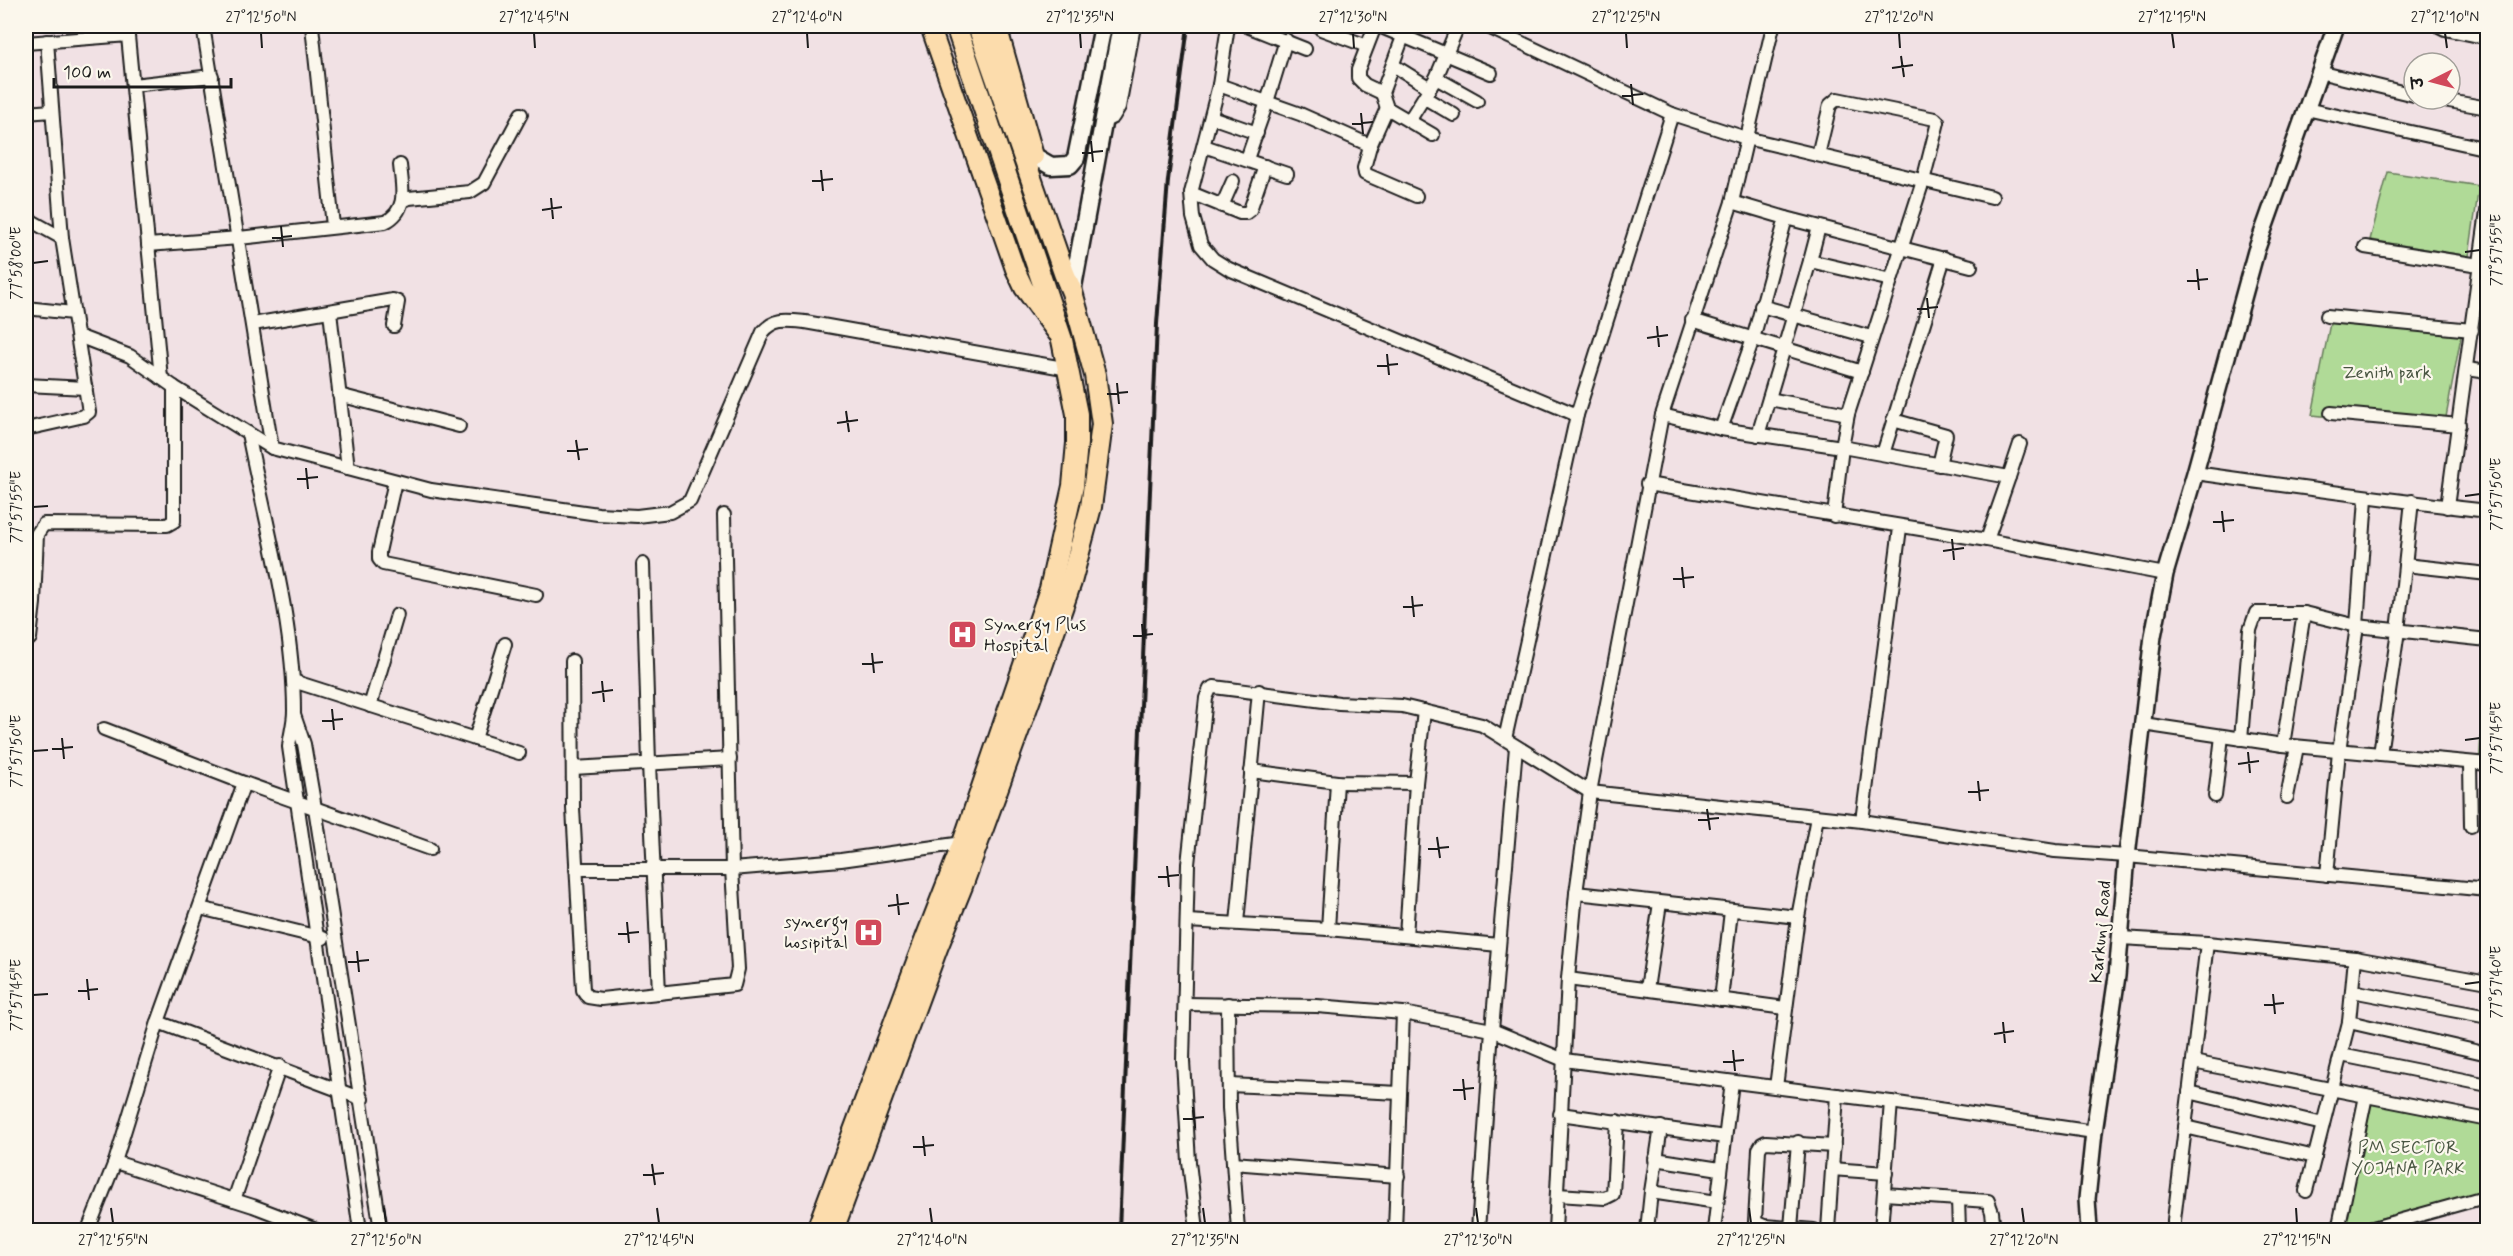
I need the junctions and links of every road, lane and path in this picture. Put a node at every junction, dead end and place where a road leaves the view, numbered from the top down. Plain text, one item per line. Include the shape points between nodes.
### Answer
1 (207, 26) edge
2 (312, 26) edge
3 (930, 26) edge
4 (956, 26) edge
5 (978, 26) edge
6 (997, 26) edge
7 (1103, 26) edge
8 (1121, 26) edge
9 (1134, 26) edge
10 (1228, 26) edge
11 (1247, 26) edge
12 (1322, 26) edge
13 (1377, 26) edge
14 (1458, 26) edge
15 (1486, 26) edge
16 (1773, 26) edge
17 (2336, 26) edge
18 (2439, 26) edge
19 (127, 30) edge
20 (1405, 31) edge
21 (1279, 34) edge
22 (2487, 38) edge
23 (47, 41) junction
24 (26, 43) edge
25 (1367, 46) junction
26 (1305, 50) dead end
27 (1446, 54) junction
28 (1393, 65) junction
29 (2319, 72) junction
30 (1491, 73) dead end
31 (212, 76) junction
32 (133, 85) junction
33 (1219, 85) junction
34 (1430, 88) junction
35 (2402, 92) edge
36 (1382, 93) junction
37 (1477, 101) dead end
38 (1267, 102) junction
39 (2462, 103) edge
40 (1387, 108) junction
41 (2487, 108) edge
42 (2306, 109) junction
43 (52, 111) junction
44 (26, 113) edge
45 (521, 114) dead end
46 (1672, 114) junction
47 (1454, 115) dead end
48 (1211, 117) junction
49 (1104, 118) junction
50 (1409, 121) junction
51 (1257, 133) junction
52 (1433, 135) dead end
53 (1746, 138) junction
54 (1204, 146) junction
55 (1371, 147) junction
56 (2487, 149) edge
57 (1027, 152) junction
58 (1818, 155) junction
59 (1247, 159) junction
60 (400, 165) dead end
61 (1265, 166) junction
62 (1287, 174) dead end
63 (1233, 181) dead end
64 (1923, 181) junction
65 (1191, 193) junction
66 (1416, 196) dead end
67 (1992, 197) dead end
68 (404, 200) junction
69 (1732, 202) junction
70 (2487, 204) edge
71 (1222, 206) junction
72 (26, 218) edge
73 (1786, 219) junction
74 (333, 226) junction
75 (1819, 227) junction
76 (62, 238) junction
77 (239, 238) junction
78 (148, 245) junction
79 (1902, 247) junction
80 (2365, 248) dead end
81 (2484, 250) edge
82 (1944, 258) junction
83 (1810, 261) junction
84 (2479, 265) junction
85 (1971, 266) dead end
86 (1891, 280) junction
87 (1072, 292) junction
88 (1761, 306) junction
89 (26, 308) edge
90 (330, 312) junction
91 (73, 313) junction
92 (1794, 316) junction
93 (2327, 316) dead end
94 (1692, 320) junction
95 (253, 324) junction
96 (394, 326) dead end
97 (2472, 330) junction
98 (78, 336) junction
99 (1871, 337) junction
100 (1753, 339) junction
101 (1062, 340) junction
102 (1784, 350) junction
103 (1069, 369) junction
104 (2467, 369) junction
105 (1862, 372) junction
106 (2487, 372) edge
107 (161, 378) junction
108 (26, 385) edge
109 (174, 387) junction
110 (86, 388) junction
111 (339, 396) junction
112 (1769, 399) junction
113 (2331, 413) dead end
114 (1848, 414) junction
115 (1662, 415) junction
116 (1578, 416) junction
117 (1893, 420) junction
118 (2459, 425) junction
119 (459, 426) dead end
120 (26, 429) edge
121 (1721, 429) junction
122 (248, 433) junction
123 (1758, 435) junction
124 (2020, 444) dead end
125 (1842, 447) junction
126 (272, 448) junction
127 (1883, 454) junction
128 (1939, 465) junction
129 (348, 468) junction
130 (2195, 473) junction
131 (2009, 477) junction
132 (395, 481) junction
133 (1647, 484) junction
134 (2366, 498) junction
135 (2412, 501) junction
136 (2447, 507) junction
137 (2487, 511) edge
138 (724, 515) dead end
139 (1834, 516) junction
140 (1900, 528) junction
141 (1987, 540) junction
142 (643, 564) dead end
143 (2405, 566) junction
144 (30, 570) edge
145 (2165, 574) junction
146 (2487, 574) edge
147 (536, 594) dead end
148 (2304, 613) junction
149 (397, 615) dead end
150 (2357, 626) junction
151 (2398, 631) junction
152 (2487, 640) edge
153 (26, 642) edge
154 (505, 644) dead end
155 (572, 661) dead end
156 (293, 681) junction
157 (1259, 691) junction
158 (370, 706) junction
159 (1424, 711) junction
160 (294, 714) junction
161 (2143, 724) junction
162 (105, 729) dead end
163 (2222, 736) junction
164 (475, 739) junction
165 (1505, 739) junction
166 (2241, 739) junction
167 (2283, 745) junction
168 (1516, 747) junction
169 (2297, 747) junction
170 (2339, 751) junction
171 (519, 753) dead end
172 (2380, 754) junction
173 (730, 759) junction
174 (649, 763) junction
175 (2470, 763) junction
176 (2487, 764) edge
177 (573, 768) junction
178 (1251, 771) junction
179 (1337, 782) junction
180 (244, 783) junction
181 (1416, 783) junction
182 (1590, 792) junction
183 (2215, 796) dead end
184 (2287, 797) dead end
185 (296, 801) junction
186 (315, 808) junction
187 (1817, 817) junction
188 (1862, 822) junction
189 (2471, 826) dead end
190 (963, 843) junction
191 (430, 849) dead end
192 (2127, 856) junction
193 (576, 869) junction
194 (654, 869) junction
195 (732, 869) junction
196 (2327, 875) junction
197 (2487, 890) edge
198 (1576, 893) junction
199 (1660, 903) junction
200 (200, 908) junction
201 (1731, 911) junction
202 (1798, 917) junction
203 (1187, 921) junction
204 (1237, 923) junction
205 (1328, 929) junction
206 (1406, 936) junction
207 (318, 937) junction
208 (2121, 938) junction
209 (336, 941) junction
210 (2207, 943) junction
211 (1499, 945) junction
212 (2355, 958) junction
213 (1568, 979) junction
214 (2487, 982) edge
215 (1647, 989) junction
216 (2352, 991) junction
217 (660, 993) junction
218 (1720, 1000) junction
219 (1185, 1004) junction
220 (1228, 1004) junction
221 (1785, 1008) junction
222 (1403, 1013) junction
223 (2487, 1017) edge
224 (158, 1022) junction
225 (2349, 1022) junction
226 (1492, 1030) junction
227 (2487, 1054) edge
228 (2341, 1055) junction
229 (1564, 1060) junction
230 (2193, 1062) junction
231 (280, 1066) junction
232 (1732, 1082) junction
233 (1229, 1085) junction
234 (2487, 1085) edge
235 (1776, 1087) junction
236 (2332, 1089) junction
237 (339, 1090) junction
238 (2189, 1092) junction
239 (1400, 1093) junction
240 (1838, 1095) junction
241 (2366, 1096) junction
242 (362, 1099) junction
243 (1891, 1102) junction
244 (1560, 1114) junction
245 (2487, 1120) edge
246 (1617, 1121) junction
247 (2323, 1124) junction
248 (1661, 1127) junction
249 (2185, 1127) junction
250 (2094, 1132) junction
251 (1725, 1137) junction
252 (1798, 1142) junction
253 (1834, 1146) junction
254 (2315, 1157) junction
255 (1655, 1159) junction
256 (115, 1162) junction
257 (1233, 1163) junction
258 (1832, 1168) junction
259 (1720, 1169) junction
260 (1886, 1173) junction
261 (1398, 1176) junction
262 (2306, 1191) dead end
263 (1651, 1192) junction
264 (1884, 1194) junction
265 (1557, 1195) junction
266 (2487, 1196) edge
267 (1958, 1199) junction
268 (234, 1200) junction
269 (1717, 1202) junction
270 (1791, 1228) junction
271 (88, 1230) edge
272 (316, 1230) edge
273 (360, 1230) edge
274 (381, 1230) edge
275 (818, 1230) edge
276 (833, 1230) edge
277 (1197, 1230) edge
278 (1238, 1230) edge
279 (1395, 1230) edge
280 (1478, 1230) edge
281 (1555, 1230) edge
282 (1647, 1230) edge
283 (1714, 1230) edge
284 (1814, 1230) edge
285 (1828, 1230) edge
286 (1881, 1230) edge
287 (1959, 1230) edge
288 (1994, 1230) edge
289 (2089, 1230) edge
290 (2174, 1230) edge
291 (2338, 1230) edge
292 (2366, 1230) edge

1 - 31 street
2 - 74 street
3 - 101 main road via 1015,269
4 - 101 highway
5 - 57 highway
6 - 57 main road
7 - 57 main road via 1076,158 1070,165 1051,166
8 - 49 main road
9 - 49 street via 1119,107 1113,117
10 - 33 street
11 - 21 street
12 - 25 street via 1321,29
13 - 20 street
13 - 25 street
14 - 27 street
15 - 46 street
16 - 53 street
17 - 29 street, Karkunj Road
18 - 22 street
19 - 23 street
19 - 32 street
20 - 27 street
20 - 28 street
21 - 26 street
21 - 38 street
23 - 24 street
23 - 43 street
25 - 36 street via 1358,78
27 - 30 street
27 - 34 street
28 - 34 street
28 - 36 street
29 - 35 street
29 - 42 street, Karkunj Road
31 - 32 street
31 - 77 street
32 - 78 street
33 - 38 street
33 - 48 street
34 - 37 street
34 - 47 street
34 - 50 street
36 - 40 street
38 - 51 street
38 - 55 street
39 - 41 street
40 - 50 street
40 - 55 street
42 - 56 street
42 - 130 street, Karkunj Road via 2243,291
43 - 44 street
43 - 76 street
45 - 68 street via 479,188
46 - 53 street
46 - 116 street
48 - 51 street
48 - 54 street
49 - 87 main road
50 - 52 street
51 - 59 street
53 - 58 street
53 - 69 street
54 - 59 street
54 - 65 street
55 - 66 street via 1365,174
57 - 87 highway
58 - 64 street
58 - 64 street via 1830,105 1837,99 1935,119 1939,126
59 - 61 street
60 - 68 street
61 - 62 street
61 - 71 street via 1250,210 1240,213
63 - 71 street
64 - 67 street
64 - 79 street
65 - 71 street
65 - 116 street via 1201,245 1229,269
68 - 74 street via 396,214 385,222
69 - 73 street
69 - 94 street
70 - 81 street
72 - 76 street
73 - 75 street
73 - 88 street
74 - 77 street
75 - 79 street
75 - 83 street
76 - 91 street
77 - 78 street
77 - 95 street
78 - 107 street
79 - 82 street
79 - 86 street
80 - 84 street
81 - 84 street
82 - 85 street
82 - 117 street
83 - 86 street
83 - 92 street
84 - 97 street
86 - 99 street
87 - 276 highway via 1095,375 1102,424 1091,507 1042,666
88 - 92 street
88 - 100 street
89 - 91 street
90 - 95 street
90 - 96 street via 397,301
90 - 111 street
91 - 98 street
92 - 99 street
92 - 102 street
93 - 97 street
94 - 100 street
94 - 115 street
95 - 126 street
97 - 104 street
98 - 107 street via 130,356
98 - 110 street
99 - 105 street
100 - 102 street
100 - 121 street
101 - 103 highway
102 - 105 street
102 - 112 street
103 - 132 street via 785,320 771,323 763,332 690,501 670,512 637,516 598,514 431,490
103 - 190 highway via 1077,414 1077,443 1063,540 1050,589
104 - 106 street
104 - 118 street
105 - 114 street
107 - 109 street
108 - 110 street
109 - 122 street
109 - 144 street via 176,516 172,523 44,524 37,534
110 - 120 street via 89,412 84,416
111 - 119 street
111 - 129 street
112 - 114 street
112 - 123 street
113 - 118 street
114 - 125 street
115 - 121 street
115 - 133 street
116 - 165 street
117 - 127 street
117 - 128 street via 1946,435
118 - 136 street
121 - 123 street
122 - 126 street
122 - 156 street
123 - 125 street
124 - 131 street
125 - 127 street
125 - 139 street
126 - 129 street
127 - 128 street
128 - 131 street
129 - 132 street
130 - 134 street
130 - 145 street, Karkunj Road
131 - 141 street
132 - 147 street via 379,552 383,564
133 - 139 street
133 - 182 street
134 - 135 street
134 - 150 street
135 - 136 street
135 - 143 street
136 - 137 street
138 - 173 street
139 - 140 street
140 - 141 street
140 - 188 street
141 - 145 street
142 - 174 street
143 - 146 street
143 - 151 street
144 - 153 street via 30,638
145 - 161 street, Karkunj Road
148 - 150 street
148 - 166 street via 2263,612 2253,618
148 - 167 street
149 - 158 street
150 - 151 street
150 - 170 street
151 - 152 street
151 - 172 street
154 - 164 street
155 - 177 street
156 - 158 street
156 - 160 street
157 - 159 street
157 - 178 street
157 - 203 street via 1219,687 1208,693 1188,864
158 - 164 street
159 - 165 street via 1482,725
159 - 181 street
160 - 185 street via 289,747
160 - 186 street via 304,744
161 - 163 street
161 - 192 street, Karkunj Road
162 - 180 street
163 - 166 street
163 - 183 street
164 - 171 street
165 - 168 street
166 - 167 street
167 - 169 street
168 - 182 street
168 - 211 street
169 - 170 street
169 - 184 street
170 - 172 street
170 - 196 street
172 - 175 street
173 - 174 street
173 - 195 street
174 - 177 street
174 - 194 street
175 - 176 street
175 - 189 street
177 - 193 street
178 - 179 street
178 - 204 street
179 - 181 street
179 - 205 street
180 - 185 street
180 - 200 street
181 - 206 street
182 - 187 street
182 - 198 street
185 - 186 street
185 - 207 street
186 - 191 street
186 - 209 street
187 - 188 street
187 - 202 street
188 - 192 street via 2055,851
190 - 195 street via 841,860
190 - 275 highway
192 - 196 street
192 - 208 street, Karkunj Road
193 - 194 street
193 - 217 street via 583,990 600,999
194 - 195 street
194 - 217 street
195 - 217 street via 738,969 734,985
196 - 197 street
198 - 199 street
198 - 213 street
199 - 201 street
199 - 215 street
200 - 207 street
200 - 224 street
201 - 202 street
201 - 218 street
202 - 221 street
203 - 204 street
203 - 219 street
204 - 205 street
205 - 206 street
206 - 211 street
207 - 209 street
207 - 237 street
208 - 210 street
208 - 250 street, Karkunj Road
209 - 242 street
210 - 212 street
210 - 230 street
211 - 226 street
212 - 214 street
212 - 216 street
213 - 215 street
213 - 229 street
215 - 218 street
216 - 223 street
216 - 225 street
218 - 221 street
219 - 220 street
219 - 277 street via 1183,1061
220 - 222 street
220 - 233 street
221 - 235 street
222 - 226 street
222 - 239 street
224 - 231 street
224 - 256 street
225 - 227 street
225 - 228 street
226 - 229 street
226 - 280 street
228 - 234 street
228 - 236 street
229 - 232 street
229 - 244 street
230 - 236 street
230 - 238 street
231 - 237 street
231 - 268 street
232 - 235 street
232 - 251 street
233 - 239 street
233 - 257 street
235 - 240 street
236 - 241 street
236 - 247 street
237 - 242 street
237 - 273 street
238 - 247 street
238 - 249 street
239 - 261 street
240 - 243 street
240 - 253 street
241 - 245 street
241 - 291 street
242 - 274 street
243 - 250 street
243 - 260 street
244 - 246 street
244 - 265 street
246 - 248 street
246 - 265 street via 1613,1194 1605,1198
247 - 254 street
248 - 251 street
248 - 255 street
249 - 254 street
249 - 290 street
250 - 289 street, Karkunj Road via 2087,1199
251 - 259 street
252 - 253 street
252 - 270 street
252 - 270 street via 1762,1144 1753,1216 1757,1224
253 - 258 street
254 - 262 street
255 - 259 street
255 - 263 street
256 - 268 street
256 - 271 street
257 - 261 street
257 - 278 street
258 - 260 street
258 - 285 street
259 - 269 street
260 - 264 street
261 - 279 street
263 - 269 street
263 - 282 street
264 - 267 street
264 - 286 street
265 - 281 street
266 - 292 street
267 - 287 street
267 - 288 street via 1988,1201
268 - 272 street
269 - 283 street
270 - 284 street

